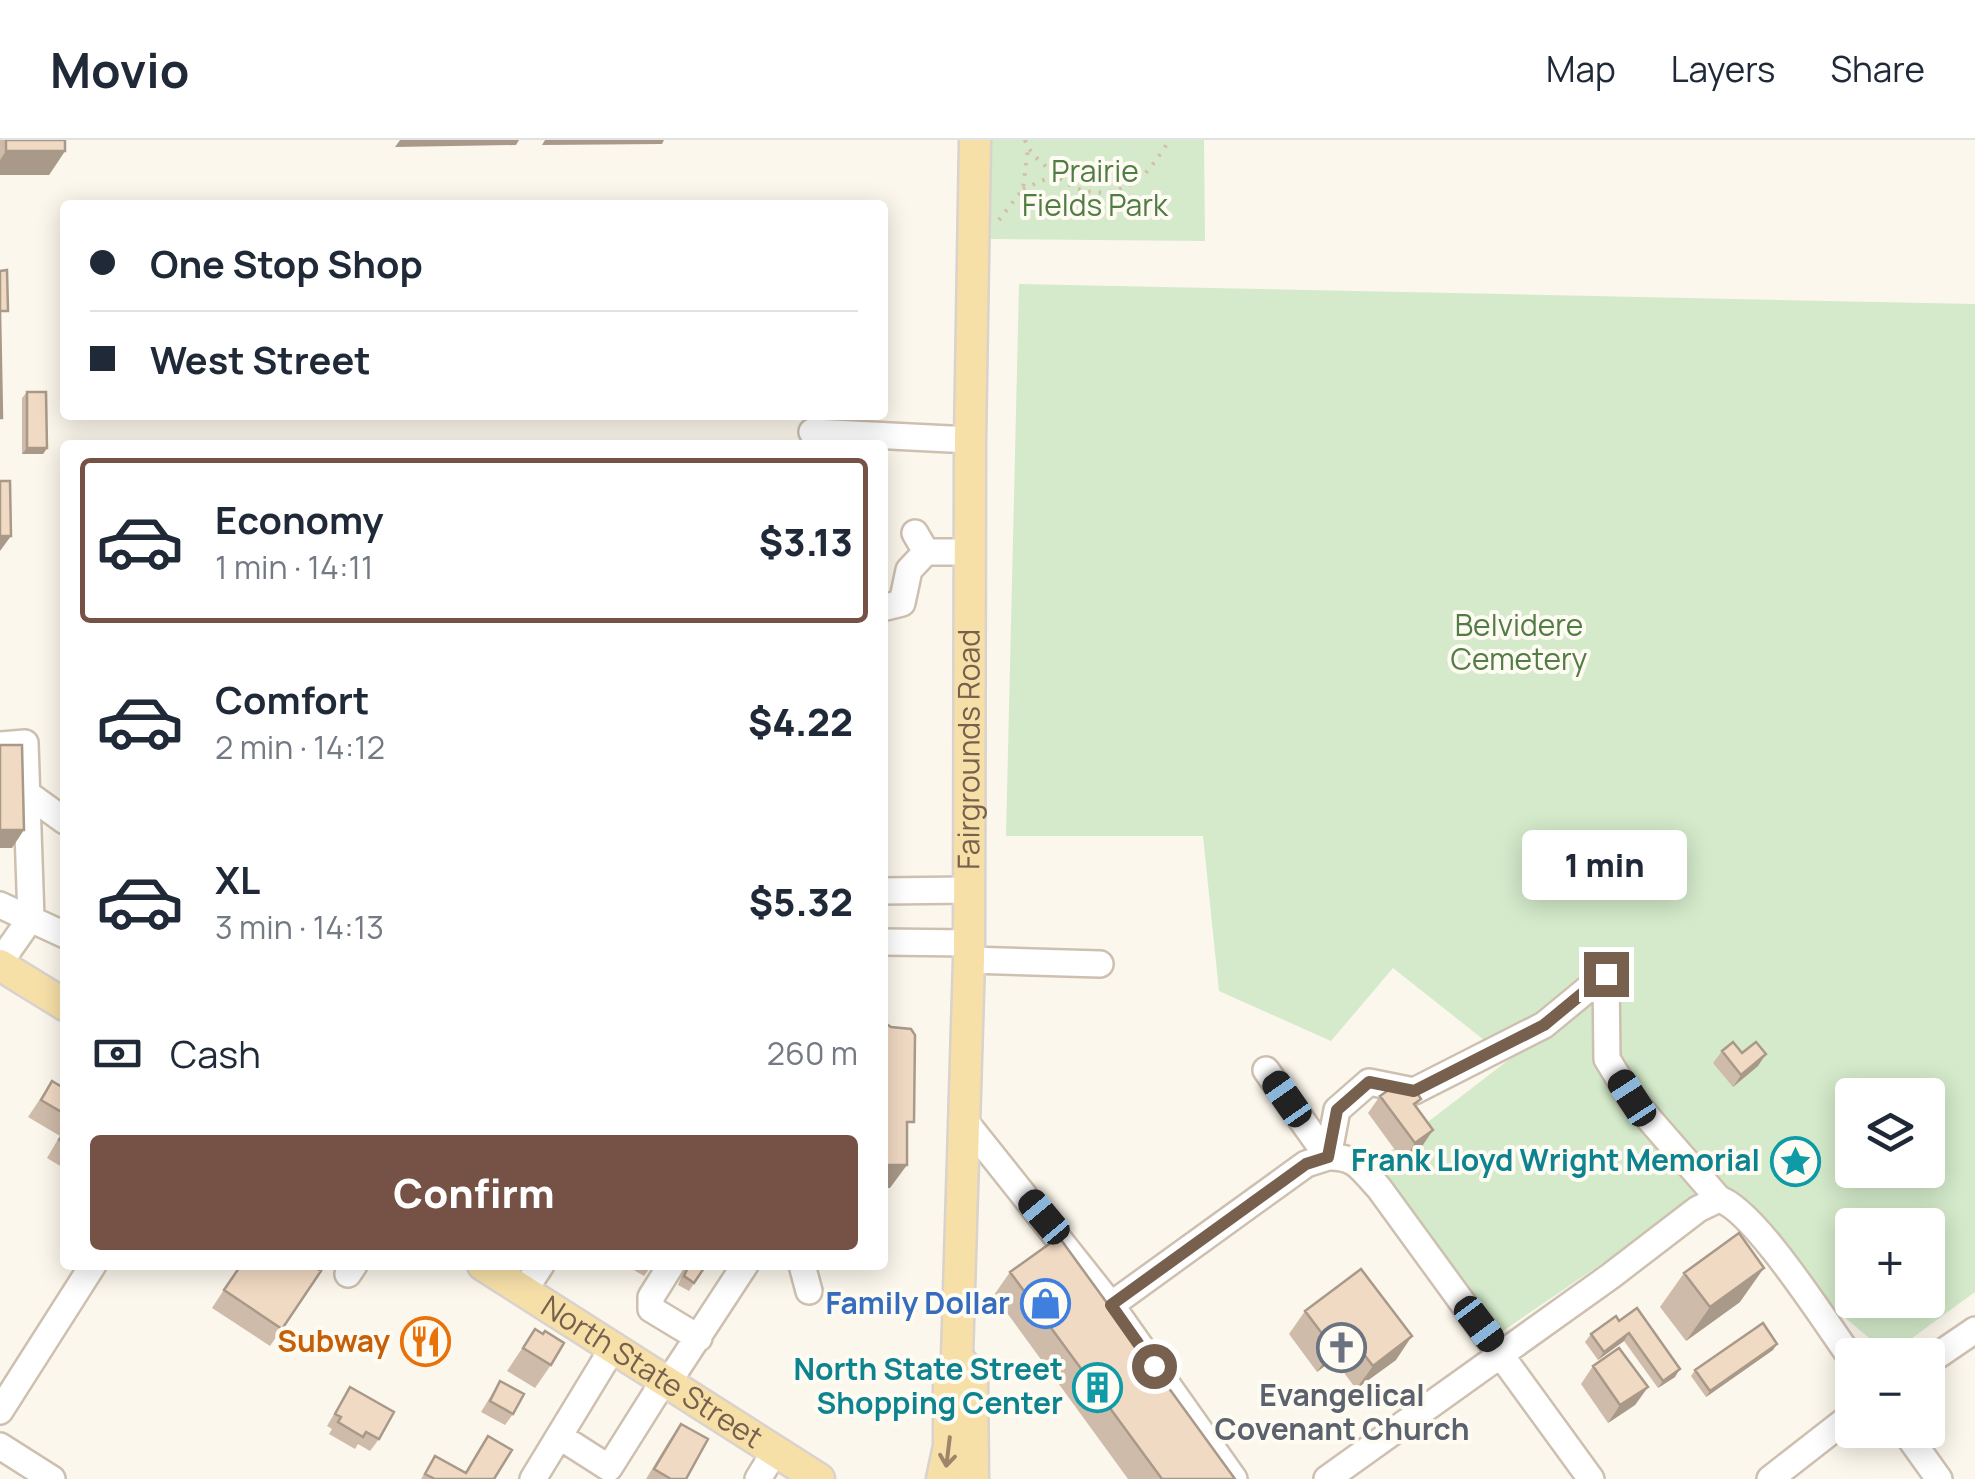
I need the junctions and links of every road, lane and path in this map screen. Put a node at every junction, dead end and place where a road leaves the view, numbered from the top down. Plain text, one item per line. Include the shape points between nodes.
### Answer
1 (976, 140) edge
2 (1026, 140) edge
3 (1170, 140) edge
4 (1028, 148) junction
5 (1060, 180) junction
6 (1022, 189) junction
7 (998, 220) dead end
8 (812, 432) dead end
9 (970, 440) junction
10 (972, 552) junction
11 (888, 607) edge
12 (0, 744) edge
13 (28, 795) junction
14 (60, 817) edge
15 (970, 890) junction
16 (888, 891) edge
17 (0, 905) edge
18 (31, 918) junction
19 (60, 932) edge
20 (888, 943) edge
21 (969, 952) junction
22 (0, 963) edge
23 (1100, 964) dead end
24 (60, 1003) edge
25 (1266, 1070) dead end
26 (964, 1120) junction
27 (1328, 1157) junction
28 (1720, 1200) junction
29 (90, 1270) edge
30 (502, 1270) edge
31 (668, 1270) edge
32 (741, 1270) edge
33 (803, 1270) edge
34 (533, 1278) edge
35 (809, 1291) dead end
36 (1111, 1305) junction
37 (1975, 1330) edge
38 (700, 1338) junction
39 (1837, 1338) edge
40 (614, 1346) junction
41 (1945, 1350) edge
42 (1502, 1354) junction
43 (957, 1356) junction
44 (667, 1380) junction
45 (0, 1411) edge
46 (1835, 1427) edge
47 (560, 1436) junction
48 (0, 1446) edge
49 (1917, 1448) edge
50 (776, 1451) junction
51 (610, 1474) edge
52 (52, 1479) edge
53 (533, 1479) edge
54 (758, 1479) edge
55 (819, 1479) edge
56 (942, 1479) edge
57 (973, 1479) edge
58 (1234, 1479) edge
59 (1327, 1479) edge
60 (1591, 1479) edge
61 (1770, 1479) edge
62 (1940, 1479) edge

1 - 9 main road, Fairgrounds Road
2 - 4 path
3 - 5 path via 1142,176 1115,192 1092,194
4 - 5 path
4 - 6 path
5 - 6 path
6 - 7 path
8 - 9 street
9 - 10 main road, Fairgrounds Road
10 - 11 street via 920,543 902,604
10 - 15 main road, Fairgrounds Road
12 - 13 street via 25,743
13 - 14 street
13 - 18 street
15 - 16 street
15 - 21 main road, Fairgrounds Road
17 - 18 street
18 - 19 street
18 - 22 street
20 - 21 street
21 - 23 street
21 - 26 main road, Fairgrounds Road
22 - 24 main road
25 - 27 street
26 - 36 street
26 - 43 main road, Fairgrounds Road
27 - 28 street via 1337,1110 1369,1082 1414,1091 1544,1025 1606,974 1607,1059
27 - 36 street via 1306,1164
27 - 42 street via 1357,1164
28 - 39 street via 1736,1208 1769,1246
28 - 42 street via 1698,1208
29 - 45 street
30 - 34 main road, North State Street
31 - 38 street via 651,1309
32 - 38 street
33 - 35 street
34 - 40 main road, North State Street
36 - 58 street
37 - 41 street
38 - 44 street
40 - 44 main road, North State Street
40 - 47 street
42 - 59 street
42 - 60 street
43 -> 56 main road, Fairgrounds Road via 949,1380 950,1446
43 - 57 main road, Fairgrounds Road via 972,1375
44 - 50 main road, North State Street
44 - 51 street
46 - 61 street
47 - 51 street
47 - 53 street
48 - 52 street
49 - 62 street
50 - 54 street
50 - 55 main road, North State Street

